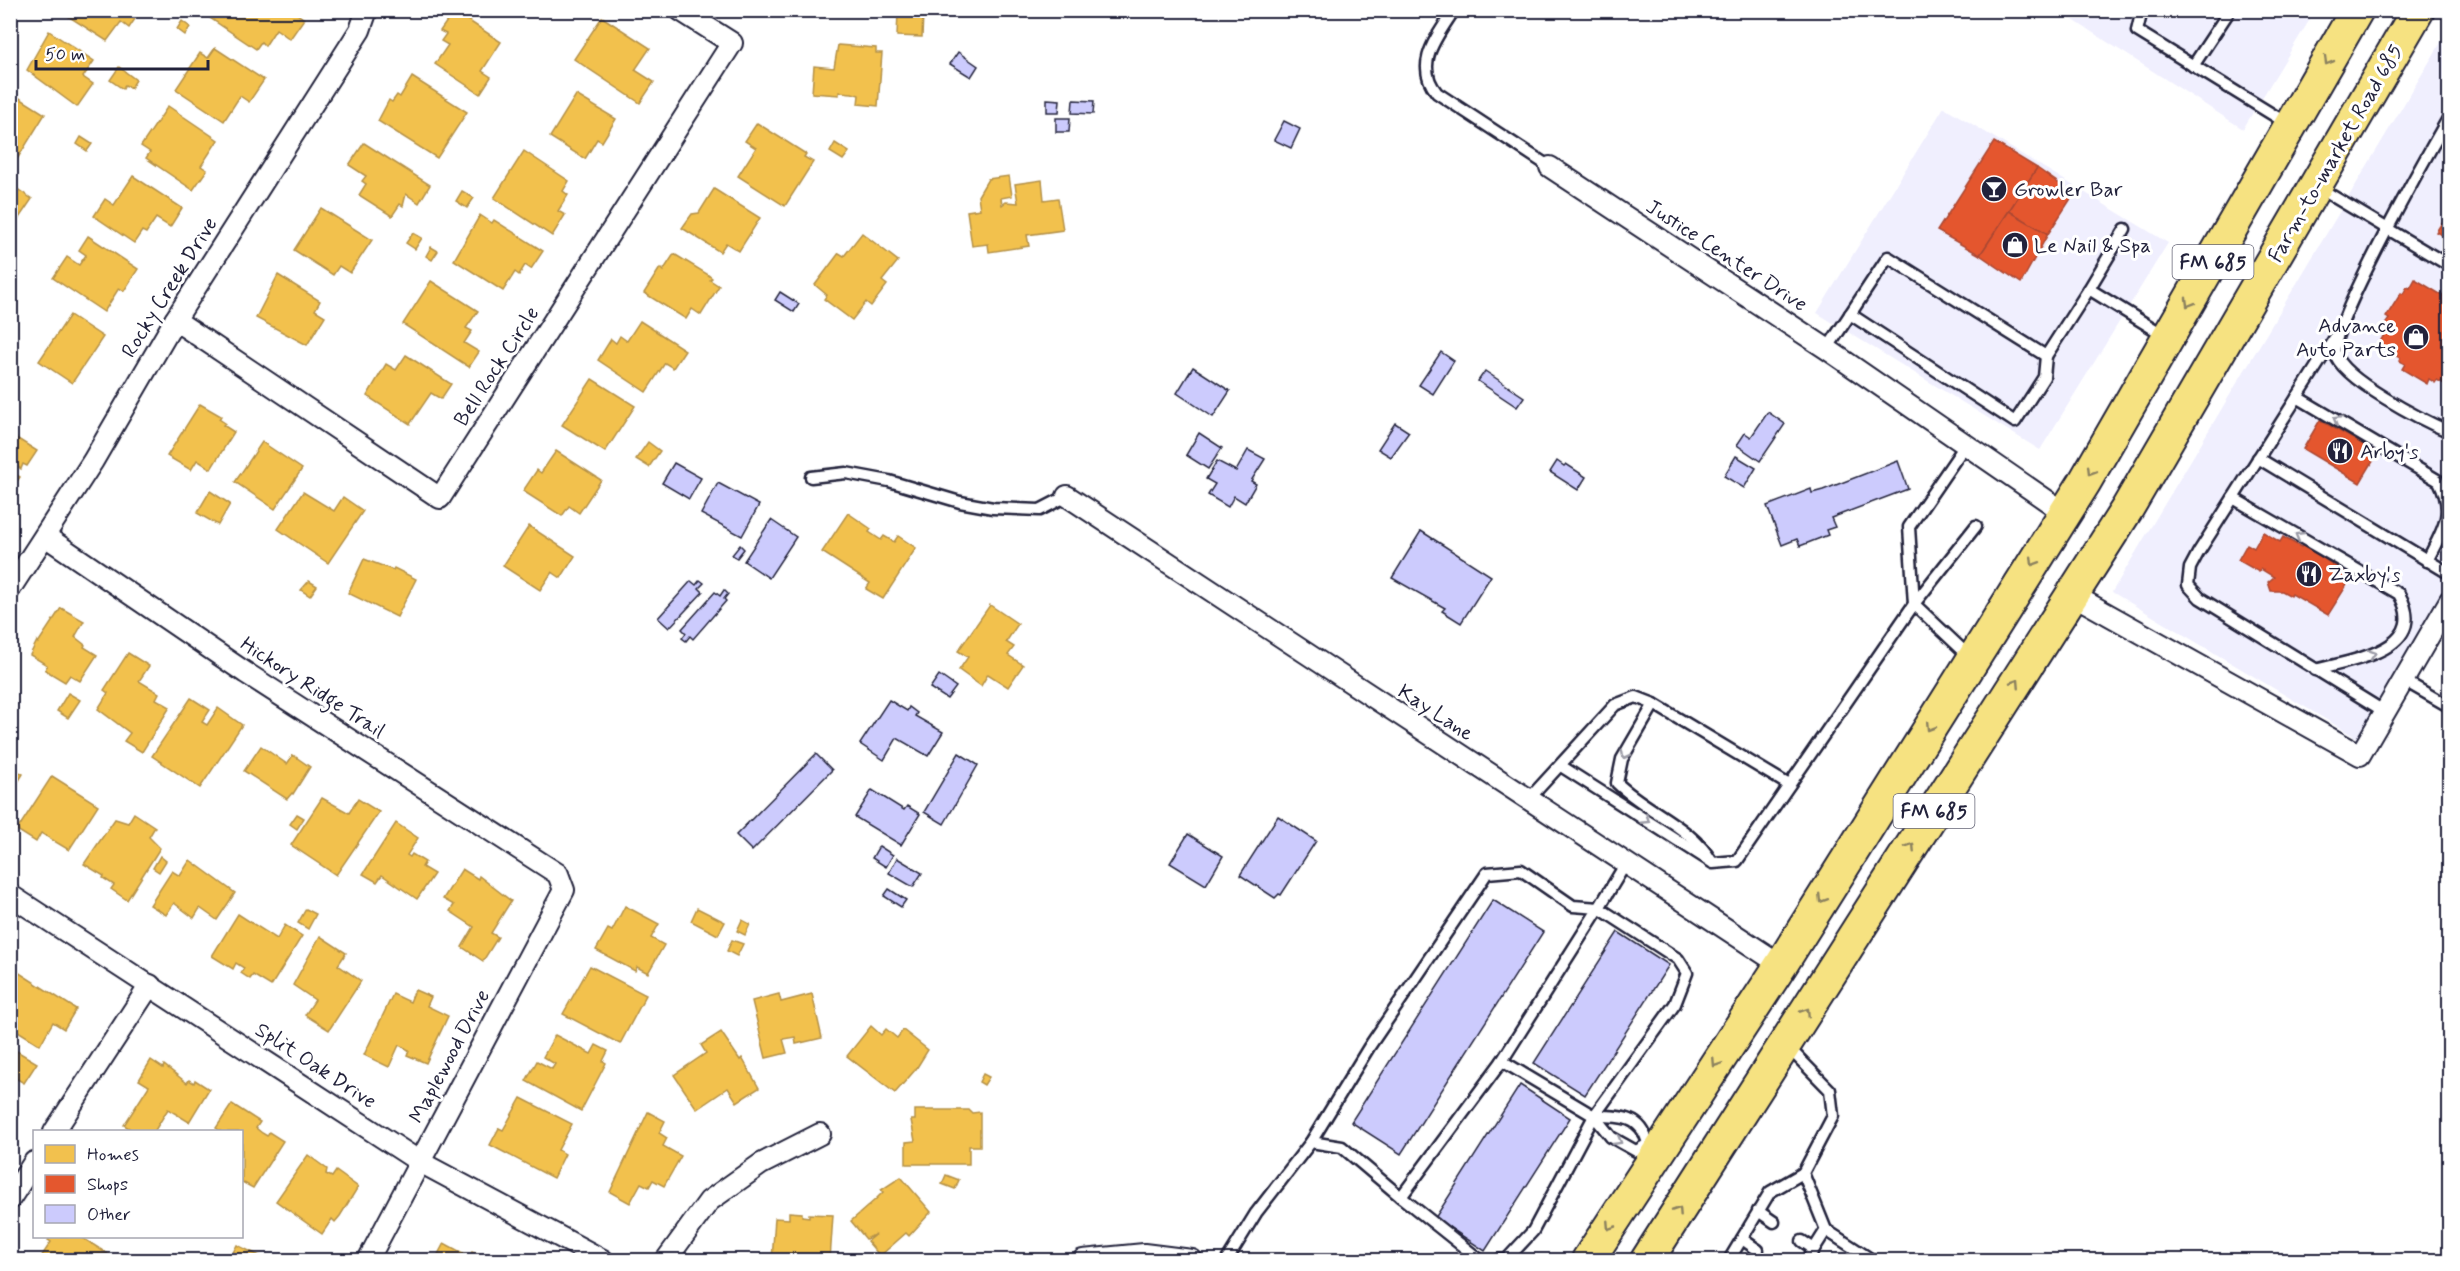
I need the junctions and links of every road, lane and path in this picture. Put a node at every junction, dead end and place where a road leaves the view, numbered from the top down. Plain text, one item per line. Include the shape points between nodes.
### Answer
1 (367, 10) edge
2 (680, 10) edge
3 (1454, 10) edge
4 (2142, 10) edge
5 (2230, 10) edge
6 (2357, 10) edge
7 (2418, 10) edge
8 (2193, 66) junction
9 (2450, 115) edge
10 (2290, 126) junction
11 (1550, 167) joint
12 (2316, 186) junction
13 (2125, 229) dead end
14 (2387, 229) junction
15 (2450, 266) edge
16 (2089, 289) junction
17 (1850, 315) junction
18 (175, 320) junction
19 (2336, 336) junction
20 (2169, 339) junction
21 (1827, 349) junction
22 (2046, 356) junction
23 (2297, 397) junction
24 (2450, 432) edge
25 (1966, 444) junction
26 (2258, 458) junction
27 (811, 477) dead end
28 (1067, 496) joint
29 (2233, 498) junction
30 (2065, 513) junction
31 (1976, 526) dead end
32 (45, 536) junction
33 (2427, 561) junction
34 (2450, 574) edge
35 (10, 589) edge
36 (2073, 595) junction
37 (2450, 600) edge
38 (1914, 604) junction
39 (1973, 660) junction
40 (2315, 670) junction
41 (2403, 680) junction
42 (1654, 704) junction
43 (2450, 707) edge
44 (2385, 712) junction
45 (1561, 766) junction
46 (1789, 785) junction
47 (1527, 801) junction
48 (1626, 863) junction
49 (1713, 863) junction
50 (558, 874) joint
51 (10, 895) edge
52 (1599, 908) junction
53 (1780, 965) junction
54 (150, 985) junction
55 (1785, 1044) junction
56 (1502, 1061) junction
57 (1594, 1116) junction
58 (55, 1130) edge
59 (820, 1134) dead end
60 (1311, 1142) junction
61 (1654, 1147) junction
62 (420, 1162) junction
63 (33, 1164) edge
64 (1803, 1173) junction
65 (1401, 1197) junction
66 (10, 1199) edge
67 (1758, 1211) junction
68 (1774, 1222) dead end
69 (1826, 1230) junction
70 (1742, 1239) junction
71 (1802, 1241) dead end
72 (1814, 1249) junction
73 (1758, 1250) dead end
74 (368, 1260) edge
75 (603, 1260) edge
76 (666, 1260) edge
77 (1083, 1260) edge
78 (1192, 1260) edge
79 (1227, 1260) edge
80 (1480, 1260) edge
81 (1499, 1260) edge
82 (1588, 1260) edge
83 (1647, 1260) edge
84 (1729, 1260) edge
85 (1807, 1260) edge
86 (1872, 1260) edge

1 - 18 street, Rocky Creek Drive via 360,30
2 - 18 street, Bell Rock Circle via 732,43 440,498
3 - 11 lane, Justice Center Drive via 1427,58 1428,83 1437,93
4 - 8 lane via 2136,31
5 - 8 lane
6 -> 10 main road, FM 685
7 - 12 main road, Farm-to-market Road 685 / FM 685
8 - 10 lane
9 - 14 lane
10 -> 20 main road, FM 685
11 - 21 street, Justice Center Drive
12 - 14 lane
12 - 36 main road, Farm-to-market Road 685 / FM 685
13 - 16 lane
14 - 15 lane
14 - 19 lane
16 - 20 lane
16 - 22 lane
17 - 21 lane
17 - 22 lane via 1888,257
17 - 22 lane via 2015,422 2044,377
18 - 32 street, Rocky Creek Drive
19 - 23 lane
19 - 24 lane via 2335,353 2344,370
20 -> 30 main road, FM 685
21 - 25 street, Justice Center Drive
23 - 26 lane
33 -> 23 lane via 2448,515 2447,496 2439,482
25 - 30 street, Justice Center Drive
25 - 38 lane via 1910,527
26 - 29 lane
26 - 33 lane
27 - 28 lane via 846,473 1004,509 1040,510
28 - 47 street, Kay Lane
29 - 40 lane via 2190,568 2188,585 2200,598
40 -> 29 lane via 2388,648 2398,639 2407,618 2405,604 2399,594
30 -> 39 main road, FM 685
31 - 38 lane
32 - 35 street, Rocky Creek Drive
32 - 50 street, Hickory Ridge Trail via 246,673
33 - 34 lane
36 - 44 street via 2360,754
55 -> 36 main road, FM 685
37 - 41 street
38 - 39 lane
38 - 46 lane
39 -> 53 main road, FM 685
40 - 44 lane
41 - 43 lane
41 - 44 street
42 - 45 lane via 1636,697 1615,705
42 - 46 lane
42 -> 49 lane via 1622,759 1617,783 1701,844
45 - 47 lane
45 -> 49 lane
46 - 49 lane via 1737,861
47 - 48 street, Kay Lane
48 - 52 lane
48 - 53 street, Kay Lane
50 - 62 street, Maplewood Drive via 564,890
51 - 54 street, Split Oak Drive
52 - 56 lane
52 - 57 lane via 1678,959 1687,973 1675,1004
52 - 60 lane via 1573,906 1521,870 1487,873
53 -> 61 main road, FM 685
54 - 58 street
54 - 62 street, Split Oak Drive
55 - 64 lane via 1830,1090 1833,1116
83 -> 55 main road, FM 685
56 - 57 lane
56 - 65 lane
57 -> 61 lane via 1611,1137 1636,1151
57 - 61 lane via 1623,1116 1637,1123
57 - 81 lane via 1533,1231 1506,1260
59 - 76 street via 761,1164 709,1201
60 - 65 lane via 1342,1146
60 - 79 lane via 1256,1214
61 -> 82 main road, FM 685
62 - 74 street, Maplewood Drive
62 - 75 street, Split Oak Drive
63 - 66 street
64 - 67 lane via 1770,1192
64 - 69 lane
65 - 80 lane
67 - 68 lane
67 - 70 lane
69 - 72 lane
69 - 86 lane
70 - 73 lane
70 - 84 lane
71 - 72 lane
72 - 85 lane
77 - 78 street via 1144,1254

